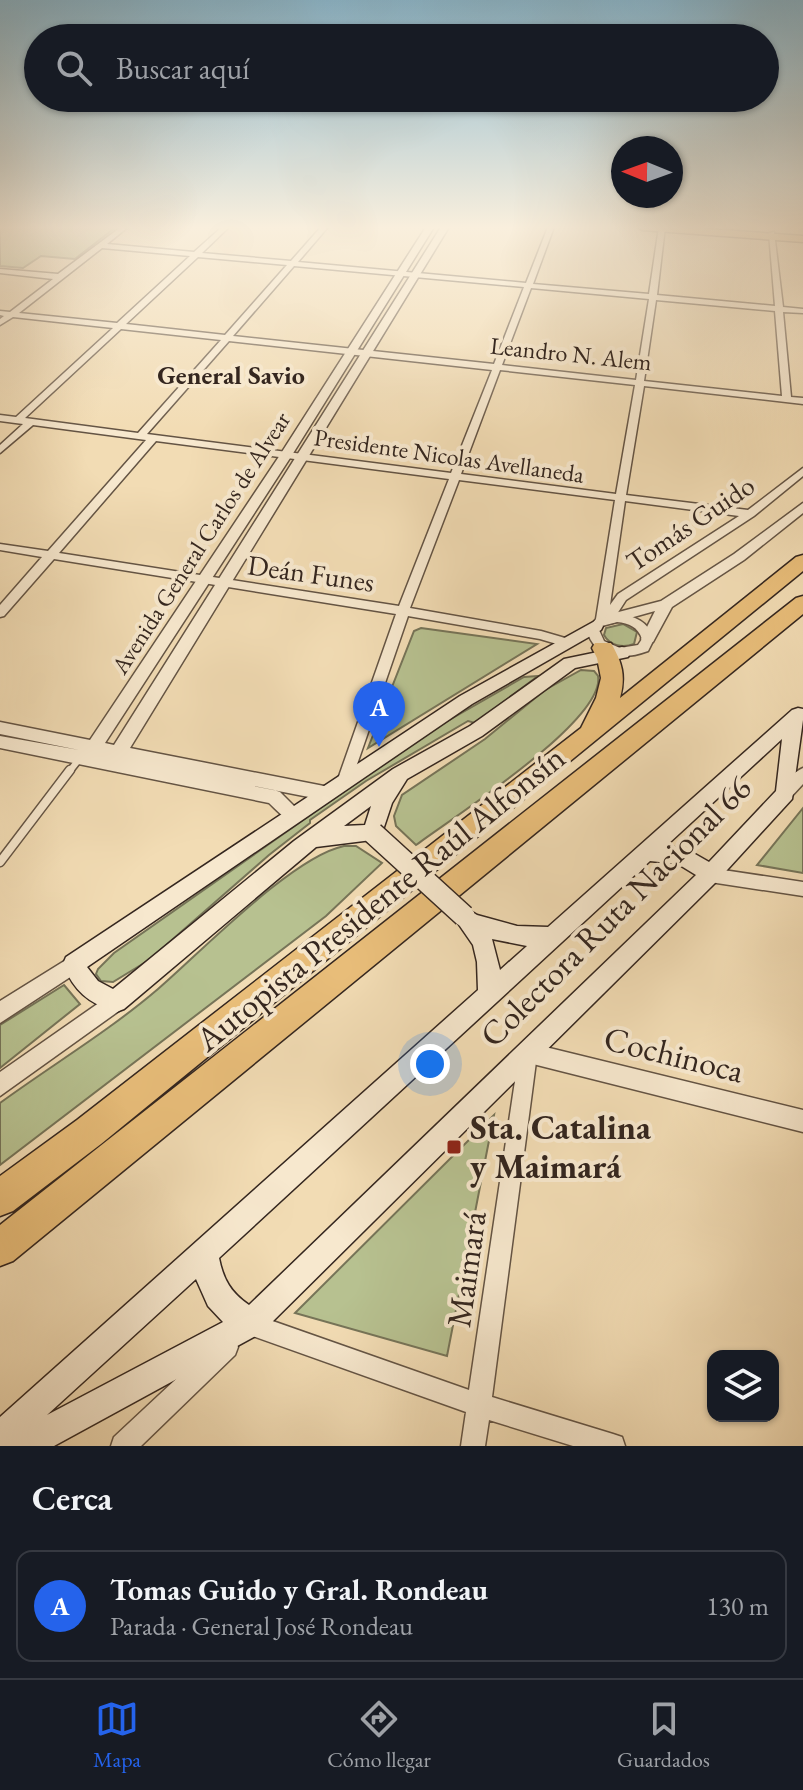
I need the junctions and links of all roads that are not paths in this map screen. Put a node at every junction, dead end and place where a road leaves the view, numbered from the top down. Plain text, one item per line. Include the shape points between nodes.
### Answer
1 (38, 294) edge
2 (154, 294) edge
3 (265, 294) edge
4 (387, 294) edge
5 (404, 294) edge
6 (527, 294) edge
7 (616, 294) edge
8 (653, 294) edge
9 (778, 294) edge
10 (652, 298) junction
11 (779, 309) junction
12 (803, 311) edge
13 (0, 313) edge
14 (11, 315) junction
15 (0, 323) edge
16 (121, 326) junction
17 (227, 337) junction
18 (350, 350) junction
19 (366, 351) junction
20 (499, 366) junction
21 (640, 382) junction
22 (787, 399) junction
23 (803, 401) edge
24 (0, 418) edge
25 (17, 421) junction
26 (30, 423) junction
27 (139, 437) junction
28 (152, 439) junction
29 (0, 450) edge
30 (286, 455) junction
31 (304, 457) junction
32 (803, 471) edge
33 (455, 479) junction
34 (618, 498) junction
35 (803, 507) edge
36 (750, 514) junction
37 (0, 547) edge
38 (49, 555) junction
39 (803, 561) edge
40 (204, 581) junction
41 (224, 585) junction
42 (803, 603) edge
43 (666, 604) junction
44 (403, 611) junction
45 (0, 613) edge
46 (648, 639) junction
47 (605, 642) junction
48 (567, 643) junction
49 (799, 714) edge
50 (0, 728) edge
51 (582, 741) junction
52 (0, 742) edge
53 (95, 746) junction
54 (80, 758) junction
55 (116, 758) junction
56 (400, 774) junction
57 (803, 774) edge
58 (345, 779) junction
59 (324, 793) junction
60 (785, 794) junction
61 (293, 814) junction
62 (373, 833) junction
63 (301, 847) junction
64 (646, 852) junction
65 (0, 862) edge
66 (710, 875) junction
67 (803, 889) edge
68 (467, 920) junction
69 (554, 937) junction
70 (74, 964) junction
71 (489, 994) junction
72 (116, 1001) junction
73 (0, 1013) edge
74 (529, 1053) junction
75 (0, 1085) edge
76 (803, 1121) edge
77 (0, 1198) edge
78 (0, 1248) edge
79 (204, 1255) junction
80 (251, 1323) junction
81 (479, 1405) junction
82 (0, 1438) edge
83 (22, 1446) edge
84 (123, 1446) edge
85 (473, 1446) edge
86 (613, 1446) edge

1 - 14 street
2 - 16 street
3 - 17 street
4 - 18 street, Avenida General Carlos de Alvear
5 - 19 street, Avenida General Carlos de Alvear
6 - 20 street
7 - 10 street
8 - 10 street
9 - 11 street
10 - 11 street
10 - 21 street
11 - 12 street
11 - 22 street
13 - 14 street, Leandro N. Alem
14 - 15 street
14 - 16 street, Leandro N. Alem
16 - 17 street, Leandro N. Alem
16 - 25 street
17 - 18 street, Leandro N. Alem
17 - 27 street
18 - 19 street, Leandro N. Alem
18 - 30 street, Avenida General Carlos de Alvear
19 - 20 street, Leandro N. Alem
19 - 31 street, Avenida General Carlos de Alvear
20 - 21 street, Leandro N. Alem
20 - 33 street
21 - 22 street, Leandro N. Alem
21 - 34 street
22 - 23 street, Leandro N. Alem
24 - 25 street, Presidente Nicolas Avellaneda
25 - 26 street, Presidente Nicolas Avellaneda
26 - 27 street, Presidente Nicolas Avellaneda
26 - 29 street
27 - 28 street, Presidente Nicolas Avellaneda
28 - 30 street, Presidente Nicolas Avellaneda
28 - 38 street
30 - 31 street, Presidente Nicolas Avellaneda
30 - 40 street, Avenida General Carlos de Alvear
31 - 33 street, Presidente Nicolas Avellaneda
31 - 41 street, Avenida General Carlos de Alvear
32 - 36 street, Tomás Guido
33 - 34 street, Presidente Nicolas Avellaneda
33 - 44 street
34 - 36 street, Presidente Nicolas Avellaneda
34 - 47 street
35 - 43 street
36 - 47 street, Tomás Guido via 622,597
37 - 38 street, Deán Funes
38 - 40 street, Deán Funes
38 - 45 street
39 - 51 highway, Autopista Presidente Raúl Alfonsín
40 - 41 street, Deán Funes
40 - 53 street, Avenida General Carlos de Alvear
41 - 44 street, Deán Funes
41 - 55 street, Avenida General Carlos de Alvear
42 - 78 highway, Autopista Presidente Raúl Alfonsín
43 - 46 street
43 - 47 street
44 - 48 street, Deán Funes
44 - 58 street
46 - 47 street via 643,648
46 - 47 street via 637,623
47 - 48 main road
47 - 51 highway via 606,704
47 - 56 main road via 476,731
48 - 58 main road via 466,700
49 - 60 main road, Colectora Ruta Nacional 66
49 - 64 main road, Colectora Ruta Nacional 66
50 - 53 street
51 - 77 highway, Autopista Presidente Raúl Alfonsín
52 - 54 street
53 - 54 street, Avenida General Carlos de Alvear
53 - 55 street
54 - 55 street
54 - 65 lane
55 - 59 street
55 - 61 street via 274,797
56 - 62 main road via 382,802
56 - 63 main road
57 - 60 street
58 - 59 main road
59 - 61 main road
60 - 66 main road, Colectora Ruta Nacional 66
61 - 70 main road
62 - 63 main road via 335,834
62 - 68 main road, bridge
63 - 72 main road
64 - 66 main road via 681,855
64 - 69 main road, Colectora Ruta Nacional 66
66 - 67 street
66 - 74 main road, Colectora Ruta Nacional 66
68 - 69 main road via 517,936
68 - 71 main road via 490,957
69 - 71 main road, Colectora Ruta Nacional 66
70 - 72 main road via 84,984
70 - 73 street
71 - 79 main road, Colectora Ruta Nacional 66
72 - 75 street
74 - 76 street, Cochinoca
74 - 80 main road, Colectora Ruta Nacional 66
74 - 81 street, Maimará
79 - 80 main road via 217,1297
79 - 82 main road, Colectora Ruta Nacional 66
80 - 81 street
80 - 83 main road, Colectora Ruta Nacional 66
80 - 84 street
81 - 85 street, Maimará
81 - 86 street

